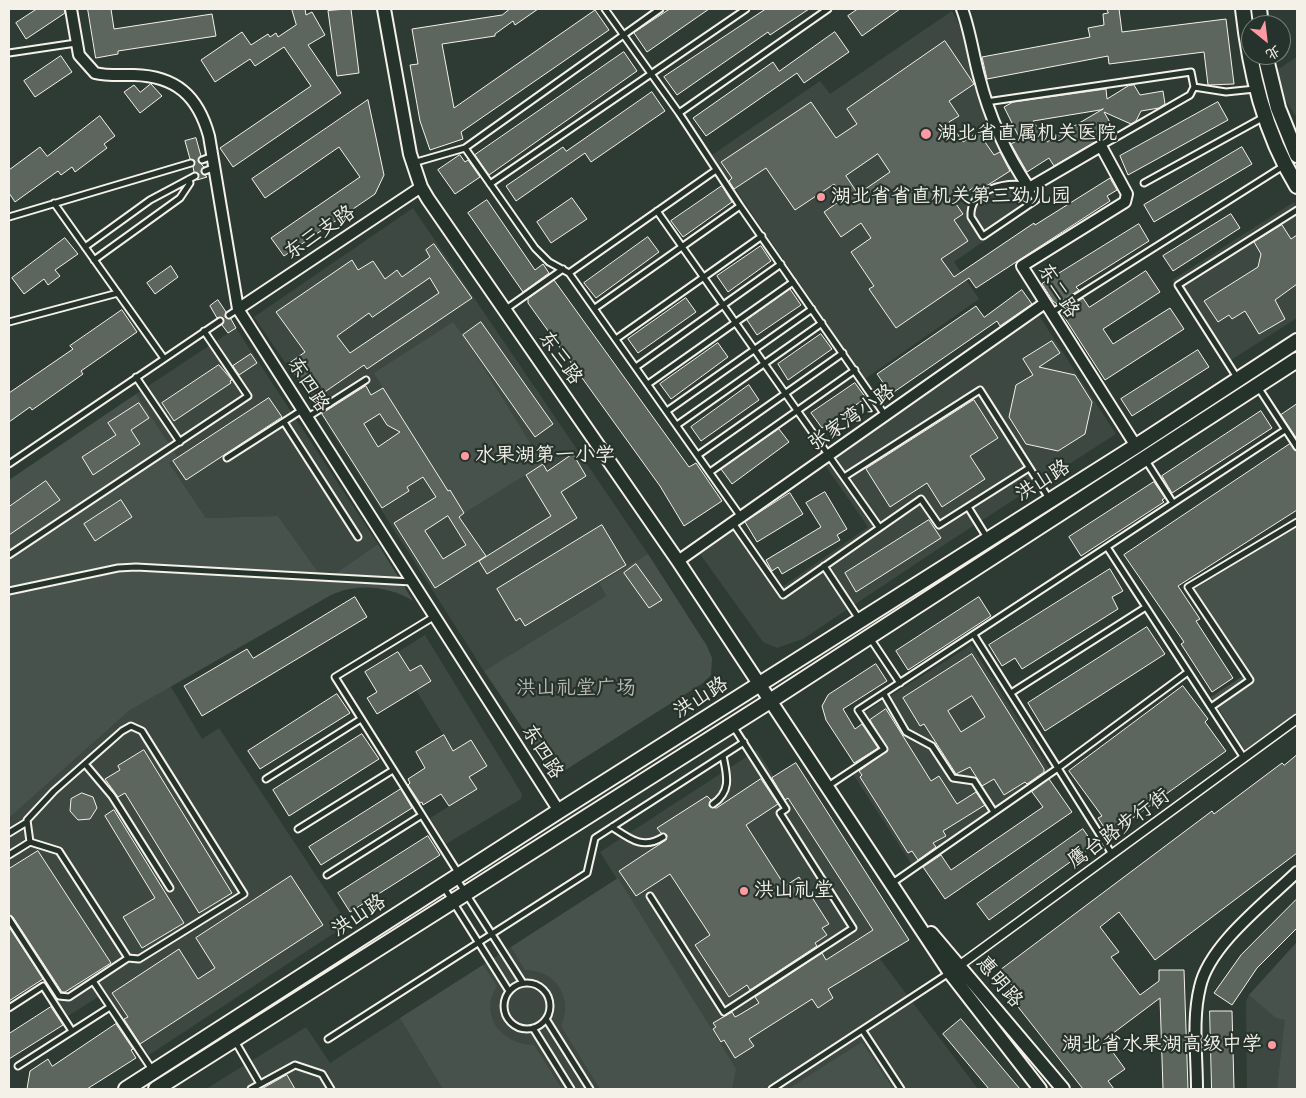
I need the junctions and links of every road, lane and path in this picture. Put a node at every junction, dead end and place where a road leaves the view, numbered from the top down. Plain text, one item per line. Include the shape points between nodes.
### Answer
1 (71, 9) edge
2 (384, 9) edge
3 (605, 9) edge
4 (660, 9) edge
5 (746, 9) edge
6 (828, 9) edge
7 (962, 9) edge
8 (1243, 9) edge
9 (624, 35) junction
10 (76, 43) junction
11 (9, 53) edge
12 (1268, 65) edge
13 (651, 74) junction
14 (1194, 87) junction
15 (1256, 89) junction
16 (986, 102) junction
17 (679, 113) junction
18 (1265, 117) junction
19 (1101, 146) junction
20 (465, 148) junction
21 (1297, 155) edge
22 (202, 160) dead end
23 (191, 163) dead end
24 (413, 164) junction
25 (211, 165) junction
26 (1285, 165) junction
27 (716, 170) junction
28 (195, 176) dead end
29 (188, 179) junction
30 (1144, 183) dead end
31 (490, 184) junction
32 (421, 186) junction
33 (1297, 186) edge
34 (1027, 187) junction
35 (54, 203) junction
36 (740, 206) junction
37 (1297, 210) edge
38 (657, 212) junction
39 (9, 217) edge
40 (762, 236) junction
41 (85, 246) junction
42 (682, 247) junction
43 (94, 260) junction
44 (781, 264) junction
45 (562, 269) junction
46 (570, 273) junction
47 (703, 277) junction
48 (793, 282) junction
49 (118, 293) junction
50 (1045, 303) junction
51 (723, 305) junction
52 (594, 308) junction
53 (238, 309) junction
54 (812, 309) junction
55 (505, 310) junction
56 (1052, 313) junction
57 (229, 315) dead end
58 (220, 321) dead end
59 (9, 322) edge
60 (735, 323) junction
61 (822, 323) junction
62 (204, 331) junction
63 (616, 339) junction
64 (1297, 341) edge
65 (754, 350) junction
66 (843, 353) junction
67 (163, 357) junction
68 (1297, 360) edge
69 (764, 364) junction
70 (636, 366) junction
71 (854, 370) junction
72 (136, 377) junction
73 (1238, 379) junction
74 (366, 380) dead end
75 (648, 384) junction
76 (1257, 386) junction
77 (785, 394) junction
78 (667, 411) junction
79 (797, 411) junction
80 (305, 413) junction
81 (886, 416) junction
82 (284, 422) junction
83 (677, 425) junction
84 (1285, 430) junction
85 (180, 442) junction
86 (1136, 446) junction
87 (1297, 447) edge
88 (698, 455) junction
89 (829, 455) junction
90 (227, 458) dead end
91 (1145, 459) junction
92 (9, 464) edge
93 (1029, 468) junction
94 (710, 472) junction
95 (844, 477) junction
96 (1050, 500) junction
97 (1173, 503) junction
98 (968, 507) junction
99 (737, 520) junction
100 (1297, 522) edge
101 (879, 527) junction
102 (358, 536) dead end
103 (989, 540) junction
104 (1106, 547) junction
105 (9, 555) edge
106 (678, 561) junction
107 (824, 566) junction
108 (413, 582) junction
109 (9, 591) edge
110 (1146, 607) junction
111 (435, 616) junction
112 (861, 622) junction
113 (974, 635) junction
114 (869, 637) junction
115 (1188, 672) junction
116 (900, 683) junction
117 (760, 685) junction
118 (1011, 693) junction
119 (884, 694) junction
120 (770, 701) junction
121 (1211, 706) junction
122 (361, 719) junction
123 (1297, 719) edge
124 (732, 725) junction
125 (744, 742) junction
126 (723, 756) junction
127 (1244, 758) junction
128 (85, 764) junction
129 (1058, 768) junction
130 (393, 770) junction
131 (266, 779) dead end
132 (826, 787) junction
133 (713, 804) dead end
134 (559, 811) junction
135 (994, 812) junction
136 (422, 815) junction
137 (27, 822) junction
138 (612, 827) junction
139 (298, 829) dead end
140 (9, 833) edge
141 (663, 837) dead end
142 (30, 842) junction
143 (1112, 854) junction
144 (9, 855) edge
145 (1297, 872) edge
146 (327, 875) dead end
147 (457, 876) junction
148 (891, 884) junction
149 (442, 886) junction
150 (170, 888) dead end
151 (465, 892) junction
152 (650, 896) dead end
153 (452, 901) junction
154 (9, 919) edge
155 (189, 920) dead end
156 (193, 926) junction
157 (492, 934) junction
158 (478, 943) junction
159 (128, 958) junction
160 (955, 969) junction
161 (93, 981) junction
162 (522, 983) junction
163 (509, 991) junction
164 (110, 1007) junction
165 (9, 1008) edge
166 (546, 1019) junction
167 (532, 1028) junction
168 (72, 1031) junction
169 (863, 1031) junction
170 (234, 1039) junction
171 (328, 1039) dead end
172 (18, 1066) dead end
173 (153, 1072) junction
174 (260, 1084) junction
175 (126, 1089) edge
176 (156, 1089) edge
177 (250, 1089) edge
178 (331, 1089) edge
179 (571, 1089) edge
180 (590, 1089) edge
181 (772, 1089) edge
182 (900, 1089) edge
183 (1040, 1089) edge
184 (1063, 1089) edge
185 (1197, 1089) edge

1 - 10 street, 东四路
2 - 24 street, 东三路
3 - 9 lane
4 - 9 lane
5 - 13 lane
6 - 17 lane
7 - 16 street
8 - 15 main road
9 - 13 lane
9 - 20 lane
10 - 11 lane
10 - 25 street, 东四路 via 81,59 95,72 157,76 184,92 202,115
12 - 21 main road via 1278,108
13 - 17 lane
13 - 31 lane
14 - 15 lane via 1226,92
14 - 16 lane via 1191,72
14 - 19 lane via 1185,98
15 - 18 main road
16 - 34 street via 1007,153
17 - 27 lane
18 - 26 main road
18 - 30 lane
19 - 34 street
19 - 50 street, 东二路 via 1127,194 1125,202 1022,266
20 - 24 lane
20 - 31 lane
22 - 25 lane
23 - 35 lane
24 - 32 street, 东三路
25 - 53 street, 东四路
26 - 33 main road
26 - 56 lane
27 - 36 lane
27 - 38 lane
28 - 29 lane
29 - 41 lane via 150,200
29 - 43 lane via 190,183 180,198
31 - 45 lane via 535,248
32 - 53 street, 东三支路
32 - 55 street, 东三路
34 - 34 lane via 1003,184 990,189 975,202 971,217 983,236 1036,200
35 - 39 lane
35 - 41 lane
36 - 40 lane
36 - 42 lane
37 - 73 lane via 1178,285
38 - 42 lane
38 - 46 lane
40 - 44 lane
40 - 47 lane
41 - 43 lane
42 - 47 lane
42 - 52 lane
43 - 49 lane
44 - 48 lane
44 - 51 lane
45 - 46 lane
45 - 55 lane
46 - 52 lane
47 - 51 lane
47 - 63 lane
48 - 54 lane
48 - 60 lane
49 - 59 lane
49 - 67 lane
50 - 56 street, 东二路
50 - 81 street, 张家湾小路
51 - 60 lane
51 - 70 lane
52 - 63 lane
53 - 57 lane
53 - 80 street, 东四路
54 - 61 lane
54 - 65 lane
55 - 106 street, 东三路
56 - 86 street, 东二路
58 - 62 lane
60 - 65 lane
60 - 75 lane
61 - 66 lane
61 - 69 lane
62 - 67 lane
62 - 85 lane via 248,396
63 - 70 lane
64 - 73 main road, 洪山路
65 - 69 lane
65 - 78 lane
66 - 71 lane
66 - 77 lane
67 - 72 lane
68 - 76 main road, 洪山路
69 - 77 lane
69 - 83 lane
70 - 75 lane
71 - 79 lane
71 - 81 lane
72 - 85 lane
72 - 92 lane
73 - 86 main road, 洪山路
74 - 80 lane
75 - 78 lane
76 - 84 lane
76 - 91 main road, 洪山路
77 - 79 lane
77 - 88 lane
78 - 83 lane
79 - 89 lane
79 - 94 lane
80 - 82 lane
80 - 108 street, 东四路
81 - 89 street, 张家湾小路
82 - 90 lane
82 - 102 lane
83 - 88 lane
84 - 87 lane
84 - 97 lane
85 - 105 lane
86 - 96 main road, 洪山路
88 - 94 lane
89 - 95 lane
89 - 99 street, 张家湾小路
91 - 97 lane
91 - 114 main road, 洪山路
93 - 95 lane via 980,390
93 - 96 lane
93 - 98 lane
94 - 99 lane
95 - 101 lane
96 - 103 main road, 洪山路
97 - 104 lane
98 - 101 lane via 939,525 921,499
98 - 103 lane
99 - 106 street, 张家湾小路
99 - 107 lane via 783,595
100 - 121 lane via 1188,587 1250,680
101 - 107 lane
103 - 112 main road, 洪山路
104 - 110 lane
104 - 113 lane
106 - 117 street, 东三路
107 - 112 lane
108 - 109 lane via 136,567
108 - 111 street, 东四路
110 - 115 lane
110 - 118 lane
111 - 122 lane via 336,677
111 - 134 street, 东四路
112 - 117 main road, 洪山路
113 - 116 lane
113 - 118 lane
114 - 116 lane
114 - 120 main road, 洪山路
115 - 121 lane
115 - 129 lane
116 - 119 lane
117 - 120 street, 东三路
117 - 134 main road, 洪山路
118 - 129 lane
119 - 132 lane via 858,710 884,749
119 - 135 lane via 906,732 932,746 953,778 974,781
120 - 124 main road, 洪山路
120 - 132 street, 惠明路
121 - 127 lane
122 - 130 lane
122 - 131 lane
123 - 127 street, 鹰台路步行街
124 - 125 lane
124 - 151 main road, 洪山路
125 - 126 lane
125 - 152 lane via 786,809 780,813 854,928 724,1012
126 - 133 lane via 727,786 722,797
126 - 138 lane
127 - 143 street, 鹰台路步行街
128 - 137 lane via 40,804
128 - 150 lane via 112,796
128 - 156 lane via 127,728 131,726 142,731 244,894
129 - 135 lane
129 - 143 lane
130 - 136 lane
130 - 139 lane
132 - 148 street, 惠明路
134 - 147 main road, 洪山路
135 - 148 lane
136 - 146 lane
136 - 147 lane
137 - 140 lane
137 - 142 lane
138 - 141 lane via 637,842 652,843
138 - 157 lane via 595,838 586,873
142 - 144 lane
142 - 159 lane via 58,851
143 - 160 street, 鹰台路步行街
145 - 185 street via 1230,936 1208,964 1200,986 1197,1009
147 - 149 main road, 洪山路
147 - 151 lane
148 - 160 street, 惠明路
149 - 153 lane
149 - 173 main road, 洪山路
151 - 153 main road, 洪山路
151 - 157 lane
153 - 158 lane
153 - 170 main road, 洪山路
154 - 161 lane via 59,996 69,997
155 - 156 lane
156 - 159 lane via 139,960
157 - 158 lane
157 - 162 lane
158 - 163 lane
158 - 171 lane
159 - 161 lane
160 - 169 lane
160 - 183 street, 惠明路
160 - 184 street, 惠明路
161 - 164 lane
162 - 163 lane
162 - 166 lane via 536,985 546,994 550,1007
163 - 167 lane via 504,1004 508,1018 519,1027
164 - 168 lane
164 - 173 lane
165 - 168 lane via 43,986
166 - 167 lane
166 - 180 lane
167 - 179 lane
168 - 172 lane
169 - 181 lane
169 - 182 lane
170 - 174 lane
170 - 176 main road, 洪山路
173 - 175 main road, 洪山路
174 - 177 lane
174 - 178 lane via 295,1064 322,1074

